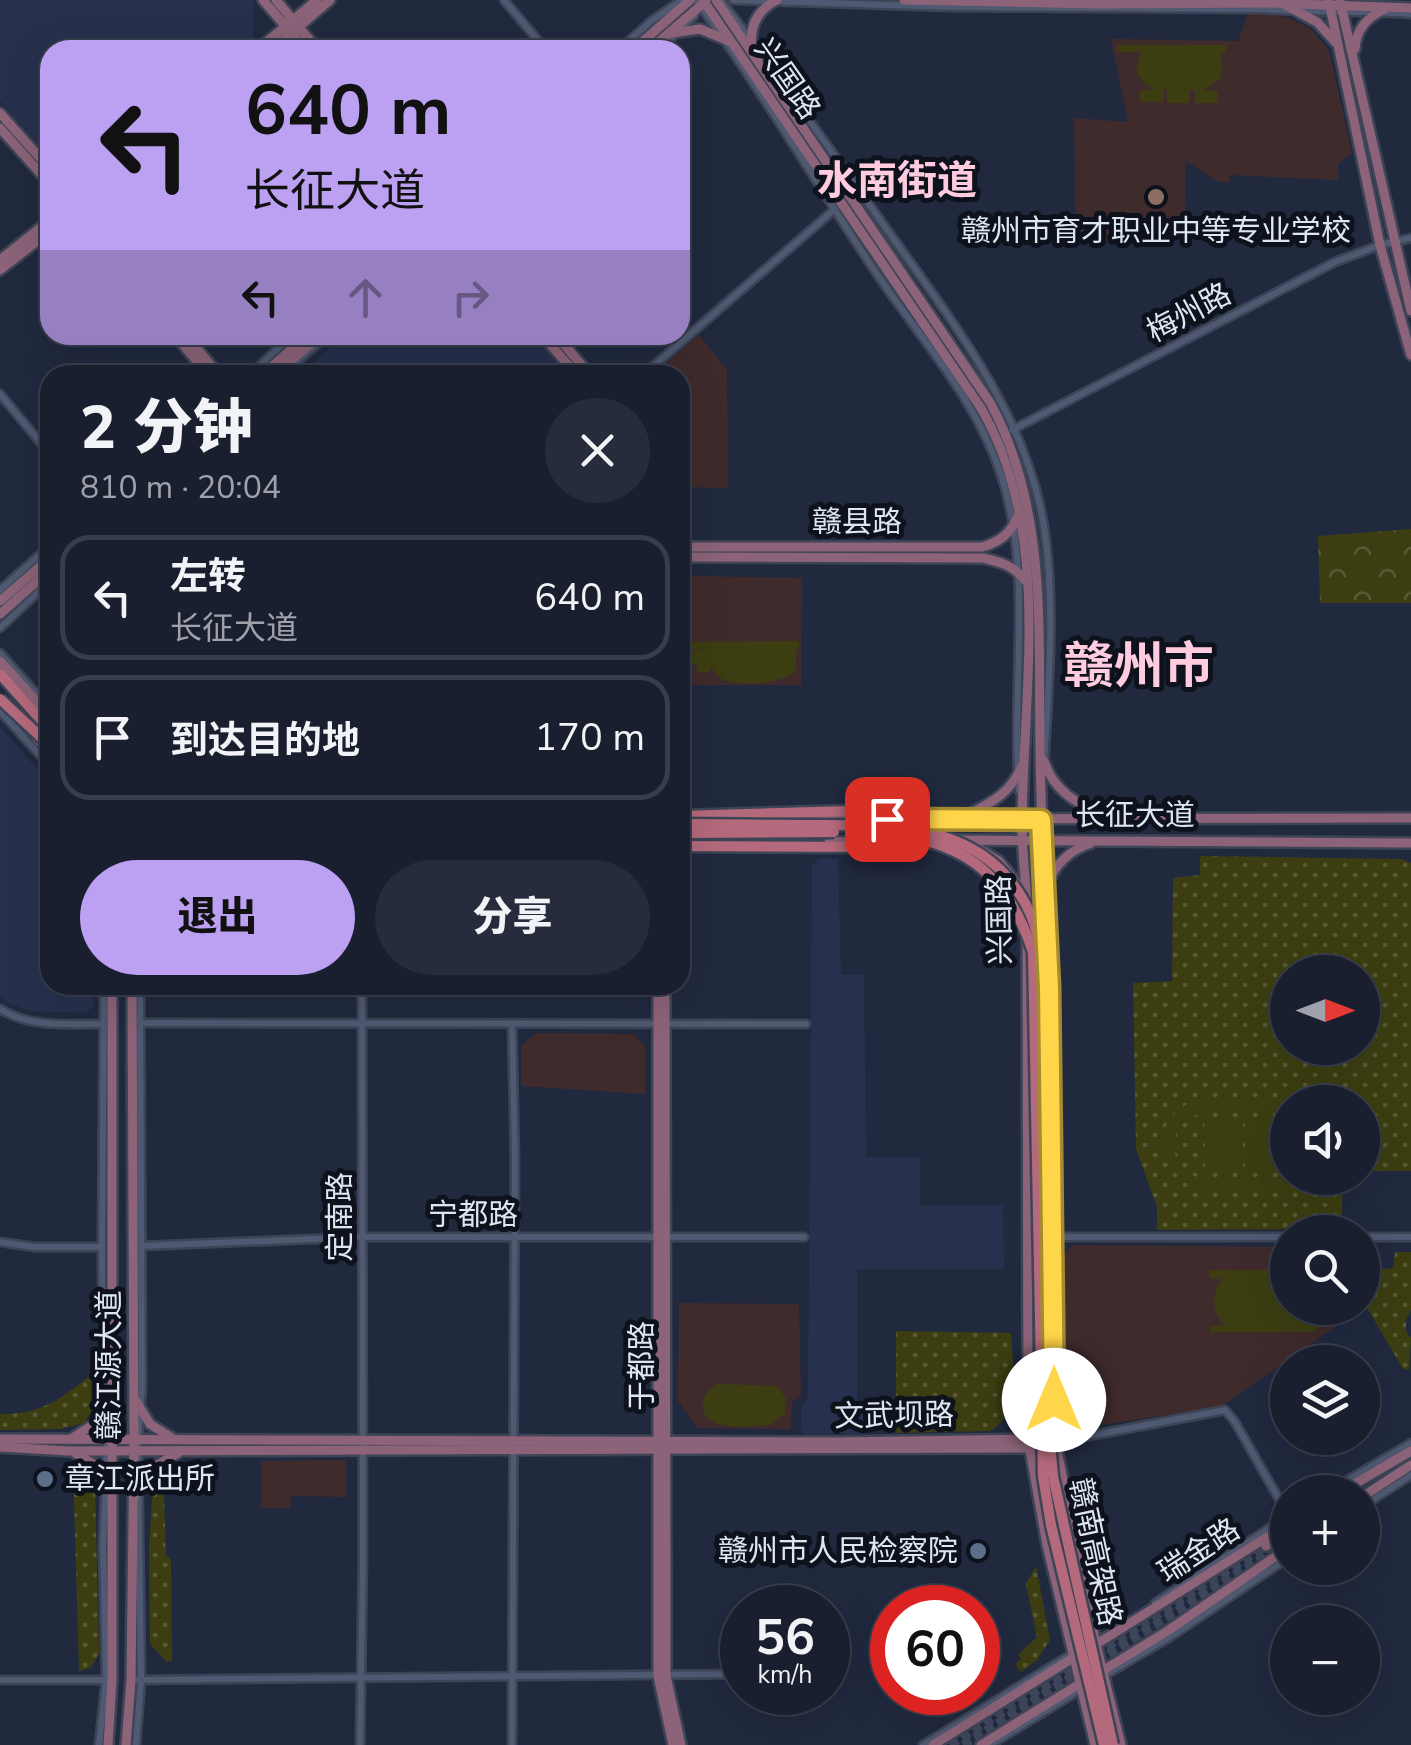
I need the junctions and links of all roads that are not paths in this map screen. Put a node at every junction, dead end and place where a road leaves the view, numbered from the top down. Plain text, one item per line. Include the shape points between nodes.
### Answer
1 (263, 0) edge
2 (276, 0) edge
3 (316, 0) edge
4 (330, 0) edge
5 (504, 0) edge
6 (733, 0) edge
7 (904, 0) edge
8 (775, 1) edge
9 (676, 2) edge
10 (706, 2) edge
11 (1091, 2) edge
12 (1270, 2) edge
13 (1335, 5) edge
14 (1391, 7) junction
15 (1411, 11) edge
16 (1301, 12) junction
17 (1379, 12) junction
18 (664, 23) junction
19 (293, 27) junction
20 (680, 30) junction
21 (719, 35) junction
22 (666, 36) junction
23 (750, 38) junction
24 (273, 40) edge
25 (281, 40) edge
26 (300, 40) edge
27 (307, 40) edge
28 (538, 40) edge
29 (632, 40) edge
30 (644, 40) edge
31 (661, 40) edge
32 (670, 40) edge
33 (733, 45) junction
34 (1340, 49) junction
35 (754, 56) junction
36 (1354, 57) junction
37 (0, 113) edge
38 (0, 128) edge
39 (40, 158) edge
40 (40, 173) edge
41 (835, 209) junction
42 (40, 228) edge
43 (40, 238) edge
44 (1411, 238) edge
45 (1395, 242) junction
46 (1380, 245) junction
47 (0, 260) edge
48 (0, 270) edge
49 (1411, 310) edge
50 (690, 334) edge
51 (183, 345) edge
52 (194, 345) edge
53 (282, 345) edge
54 (296, 345) edge
55 (312, 345) edge
56 (551, 345) edge
57 (564, 345) edge
58 (678, 345) edge
59 (1411, 355) edge
60 (200, 365) edge
61 (211, 365) edge
62 (260, 365) edge
63 (274, 365) edge
64 (290, 365) edge
65 (568, 365) edge
66 (582, 365) edge
67 (655, 365) edge
68 (0, 394) edge
69 (1011, 431) junction
70 (40, 442) edge
71 (1019, 514) junction
72 (1014, 527) junction
73 (690, 547) edge
74 (40, 555) edge
75 (690, 557) edge
76 (40, 567) edge
77 (1018, 570) junction
78 (40, 579) edge
79 (1027, 582) junction
80 (0, 590) edge
81 (40, 591) edge
82 (0, 601) edge
83 (0, 614) edge
84 (0, 628) edge
85 (0, 653) edge
86 (0, 661) edge
87 (0, 674) edge
88 (0, 696) edge
89 (40, 700) edge
90 (40, 702) edge
91 (0, 711) edge
92 (40, 731) edge
93 (40, 734) edge
94 (1026, 744) junction
95 (1040, 744) junction
96 (40, 755) edge
97 (1044, 762) junction
98 (1018, 775) junction
99 (1409, 817) edge
100 (958, 819) junction
101 (1110, 819) junction
102 (690, 820) edge
103 (690, 820) edge
104 (1022, 820) junction
105 (1041, 820) junction
106 (690, 834) edge
107 (1022, 839) junction
108 (960, 840) junction
109 (1042, 840) junction
110 (910, 841) joint
111 (1106, 841) junction
112 (690, 844) edge
113 (1411, 844) edge
114 (1027, 901) junction
115 (1045, 909) junction
116 (104, 995) edge
117 (112, 995) edge
118 (132, 995) edge
119 (140, 995) edge
120 (362, 995) edge
121 (662, 995) edge
122 (0, 1009) edge
123 (362, 1023) junction
124 (103, 1024) junction
125 (140, 1024) junction
126 (512, 1024) junction
127 (662, 1024) junction
128 (806, 1024) dead end
129 (1027, 1236) junction
130 (1270, 1236) edge
131 (804, 1237) dead end
132 (1053, 1237) junction
133 (1380, 1237) edge
134 (1411, 1237) edge
135 (362, 1238) junction
136 (514, 1238) junction
137 (662, 1238) junction
138 (0, 1242) edge
139 (142, 1246) junction
140 (102, 1247) junction
141 (113, 1389) junction
142 (133, 1390) junction
143 (105, 1409) junction
144 (141, 1413) junction
145 (0, 1439) edge
146 (1073, 1439) joint
147 (1055, 1442) junction
148 (1411, 1443) edge
149 (1029, 1444) junction
150 (362, 1445) junction
151 (662, 1445) junction
152 (67, 1446) junction
153 (110, 1446) junction
154 (136, 1446) junction
155 (190, 1446) junction
156 (512, 1446) junction
157 (0, 1447) edge
158 (1411, 1451) edge
159 (1408, 1470) edge
160 (1356, 1475) edge
161 (1371, 1475) edge
162 (106, 1478) junction
163 (141, 1484) junction
164 (1270, 1484) edge
165 (1380, 1486) edge
166 (1380, 1493) edge
167 (113, 1509) junction
168 (133, 1510) junction
169 (1270, 1528) edge
170 (1270, 1539) edge
171 (1270, 1558) edge
172 (1270, 1570) edge
173 (1096, 1642) junction
174 (1071, 1656) junction
175 (1103, 1673) junction
176 (720, 1675) edge
177 (662, 1676) junction
178 (362, 1677) junction
179 (512, 1678) junction
180 (0, 1680) edge
181 (109, 1680) junction
182 (136, 1680) junction
183 (1079, 1687) junction
184 (100, 1745) edge
185 (108, 1745) edge
186 (126, 1745) edge
187 (136, 1745) edge
188 (360, 1745) edge
189 (512, 1745) edge
190 (673, 1745) edge
191 (682, 1745) edge
192 (923, 1745) edge
193 (933, 1745) edge
194 (981, 1745) edge
195 (990, 1745) edge
196 (1094, 1745) edge
197 (1104, 1745) edge
198 (1119, 1745) edge

1 - 19 main road
2 - 19 main road
3 - 19 main road
4 - 19 main road
5 - 28 street
6 - 8 street
7 - 11 main road
8 - 16 street
8 - 23 main road via 756,17
9 - 18 main road
9 - 29 street
10 - 18 main road
10 - 20 street
10 - 21 street
10 - 22 main road
10 - 23 street
10 - 33 main road, 兴国路
10 - 35 main road, 兴国路
11 - 12 main road
12 - 13 main road
12 - 16 main road
13 - 14 main road
13 - 16 street
13 - 17 street
13 - 34 main road
13 - 36 main road
14 - 15 main road
14 - 17 main road
15 - 17 street
16 - 34 main road
17 - 36 main road via 1357,34
18 - 30 main road
19 - 24 main road
19 - 25 main road
19 - 26 main road
19 - 27 main road
20 - 21 main road
20 - 22 main road
20 - 32 street
21 - 33 main road
21 - 41 street
22 - 31 main road
23 - 35 main road
23 - 69 street via 991,385
33 - 71 main road, 兴国路 via 982,408 1015,484
34 - 46 main road
35 - 69 main road, 兴国路
36 - 45 main road
37 - 39 main road
38 - 40 main road
41 - 50 street
41 - 72 street via 974,411 990,441
42 - 47 main road
43 - 48 main road
44 - 45 street, 梅州路
45 - 46 street, 梅州路
45 - 49 main road
46 - 59 main road
46 - 69 street, 梅州路
51 - 60 main road
52 - 61 main road
53 - 62 street
54 - 63 main road
55 - 64 main road
56 - 65 main road
57 - 66 main road
58 - 67 street
68 - 70 street
69 - 95 main road, 兴国路 via 1037,571
69 - 97 street via 1033,479 1046,547
71 - 72 main road
71 - 79 main road, 兴国路
72 - 73 main road, 赣县路 via 982,547
72 - 77 street
74 - 80 street
75 - 77 main road, 赣县路 via 984,558
76 - 82 main road
77 - 79 main road
77 - 98 street
78 - 83 main road
79 - 94 main road, 兴国路
81 - 84 street
85 - 89 street
86 - 90 main road
87 - 92 highway
88 - 93 highway, bridge
91 - 96 street
94 - 98 main road
94 - 104 main road, 兴国路
95 - 97 main road
95 - 105 main road, 兴国路
97 - 101 main road via 1068,796
97 - 105 street
98 - 100 main road via 997,800
98 - 104 street
99 - 101 main road, 长征大道
100 - 102 highway via 883,810
100 - 104 main road, 长征大道
101 - 105 main road, 长征大道
103 - 198 highway, 赣南高架路, bridge via 874,825 940,834 991,862 1030,914 1046,988 1053,1476
104 - 105 main road, 长征大道
104 - 107 main road, 兴国路
105 - 109 main road, 兴国路
106 - 197 highway, 赣南高架路, bridge via 874,831 936,842 986,870 1021,918 1036,990 1043,1476
107 - 108 main road, 长征大道
107 - 109 main road, 长征大道
107 - 114 main road, 兴国路
108 - 110 main road, 长征大道
108 - 114 main road via 1001,863
109 - 111 main road, 长征大道
109 - 115 main road, 兴国路
110 - 112 highway
111 - 113 main road, 长征大道
111 - 115 main road via 1079,848 1058,864
114 - 129 main road, 兴国路
115 - 132 main road, 兴国路
116 - 124 street
117 - 141 main road, 赣江源大道
118 - 142 main road, 赣江源大道
119 - 125 street
120 - 123 street, 定南路
121 - 127 main road, 于都路
122 - 124 street via 38,1023
123 - 125 street
123 - 126 street
123 - 135 street, 定南路
124 - 140 street
125 - 139 street
126 - 127 street
126 - 136 street
127 - 128 street
127 - 137 main road, 于都路
129 - 132 street
129 - 149 main road, 兴国路
130 - 132 street
131 - 137 street, 宁都路
132 - 147 main road, 兴国路
133 - 134 street
135 - 136 street, 宁都路
135 - 139 street, 宁都路
135 - 150 street, 定南路
136 - 137 street, 宁都路
136 - 156 street
137 - 151 main road, 于都路
138 - 140 street
139 - 144 street
140 - 143 street
141 - 143 main road
141 - 153 main road, 赣江源大道
142 - 144 main road
142 - 154 main road, 赣江源大道
143 - 152 main road
143 - 153 street
144 - 154 street
144 - 155 main road
145 - 152 main road, 文武坝路
146 - 147 main road, 文武坝路
146 - 164 street via 1224,1410
147 - 149 main road, 文武坝路
147 - 173 main road, 兴国路
148 - 160 street
149 - 151 main road, 文武坝路
149 - 174 main road, 兴国路
150 - 155 main road, 文武坝路
150 - 156 main road, 文武坝路
150 - 178 street, 定南路
151 - 156 main road, 文武坝路
151 - 177 main road, 于都路
152 - 153 main road, 文武坝路
152 - 157 main road, 文武坝路
152 - 162 main road
153 - 154 main road, 文武坝路
153 - 162 street
153 - 167 main road, 赣江源大道
154 - 155 main road, 文武坝路
154 - 163 street
154 - 168 main road, 赣江源大道
155 - 163 main road via 159,1462
156 - 179 street
158 - 161 main road
159 - 165 main road
159 - 166 street
162 - 167 main road
162 - 181 street
163 - 168 main road
163 - 182 street
167 - 181 main road, 赣江源大道
168 - 182 main road, 赣江源大道
169 - 173 street
170 - 173 main road, 瑞金路
171 - 175 main road, 瑞金路
172 - 175 street
173 - 174 main road, 瑞金路
173 - 175 main road, 兴国路
174 - 183 main road, 兴国路
174 - 192 street
174 - 193 main road, 瑞金路
175 - 183 main road, 瑞金路
175 - 198 main road, 兴国路
176 - 177 street
177 - 179 street
177 - 190 main road, 于都路
177 - 191 main road, 于都路
178 - 179 street
178 - 182 street
178 - 188 street, 定南路
179 - 189 street
180 - 181 street
181 - 184 street
181 - 185 main road, 赣江源大道
182 - 186 main road, 赣江源大道
182 - 187 street
183 - 194 main road, 瑞金路
183 - 195 street
183 - 196 main road, 兴国路

